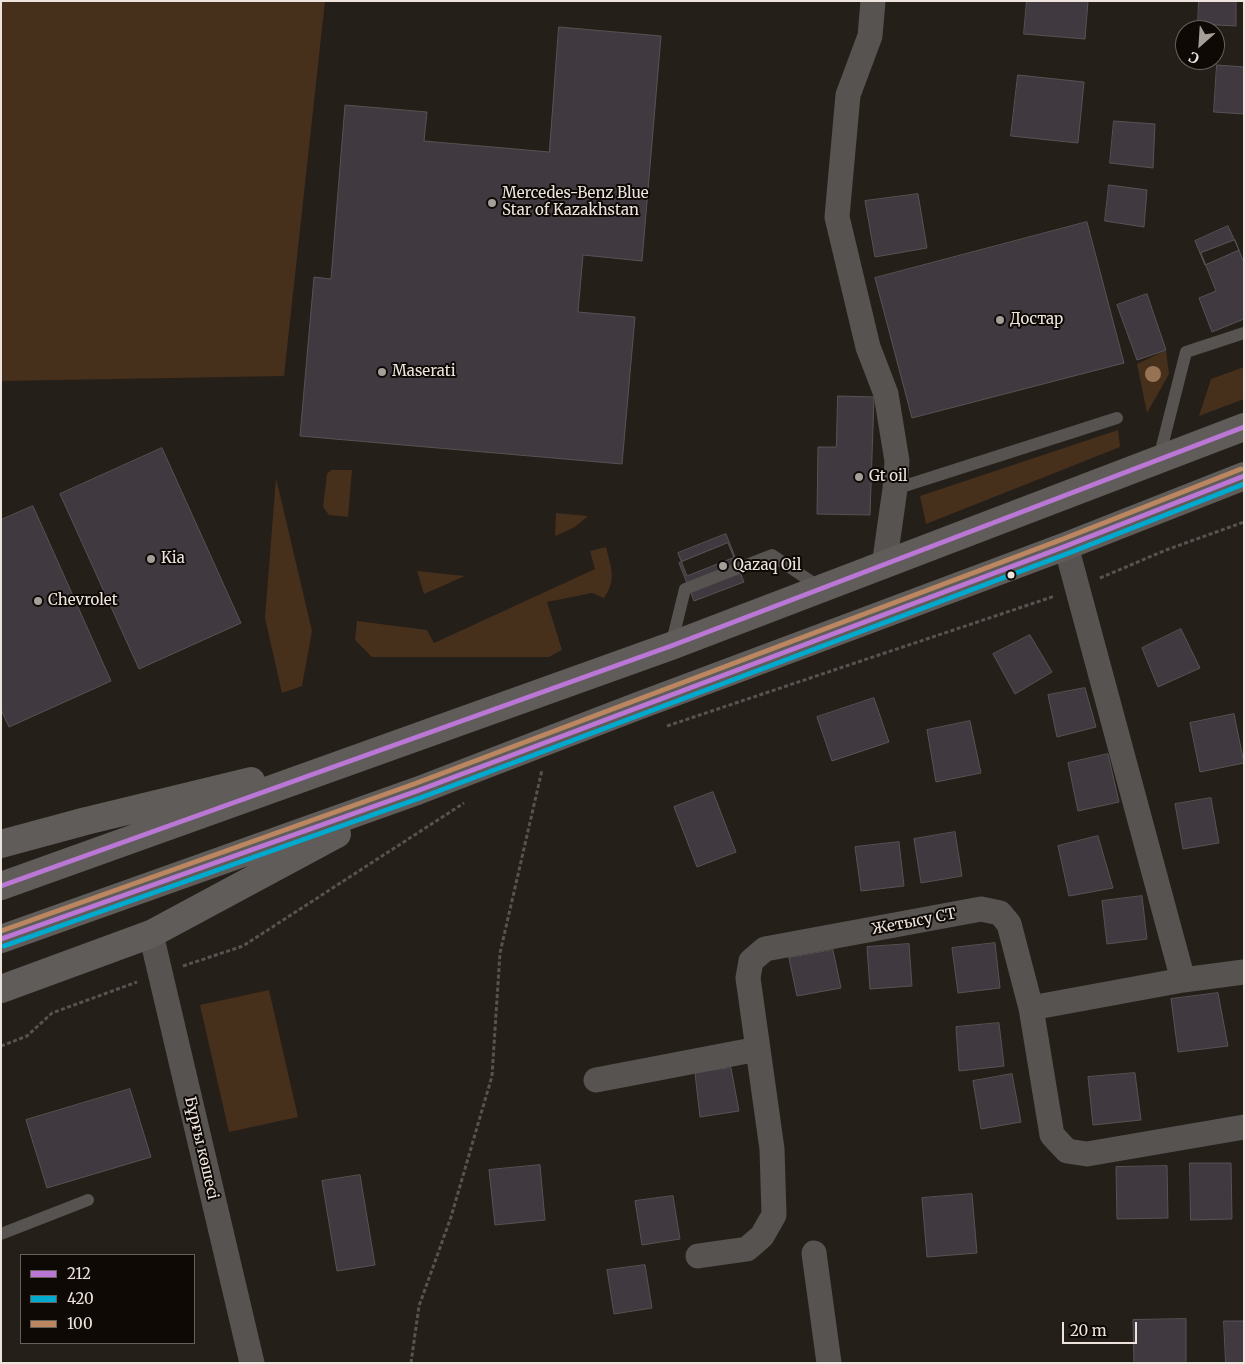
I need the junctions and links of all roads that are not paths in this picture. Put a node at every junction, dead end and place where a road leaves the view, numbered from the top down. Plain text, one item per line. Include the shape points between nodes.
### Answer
1 (872, 1) edge
2 (1244, 333) edge
3 (1117, 418) dead end
4 (1244, 427) edge
5 (1158, 461) junction
6 (1244, 476) edge
7 (895, 489) junction
8 (1066, 546) junction
9 (884, 566) junction
10 (822, 588) junction
11 (671, 646) junction
12 (392, 748) junction
13 (417, 790) junction
14 (1, 844) edge
15 (1, 886) edge
16 (151, 934) junction
17 (1, 939) edge
18 (1244, 972) edge
19 (1183, 980) junction
20 (1, 990) edge
21 (1031, 1008) junction
22 (758, 1049) junction
23 (596, 1080) dead end
24 (1244, 1127) edge
25 (88, 1200) dead end
26 (1, 1234) edge
27 (814, 1253) dead end
28 (698, 1256) dead end
29 (252, 1363) edge
30 (828, 1363) edge

1 - 7 street via 870,36 848,95 838,217 868,347 886,394 897,461
2 - 5 lane via 1186,352
3 - 7 lane
4 - 5 main road
5 - 9 main road
6 - 8 main road
7 - 9 street
8 - 13 main road
8 - 19 street
9 - 10 main road
10 - 11 main road
10 - 11 lane via 772,555 685,589
11 - 12 main road
12 - 14 main road via 86,820
12 - 15 main road
13 - 16 main road
13 - 17 main road
16 - 20 main road
16 - 29 street, Бұрғы көшесі
18 - 19 street
19 - 21 street
21 - 22 street, Жетысу СТ via 1009,924 1000,913 981,909 765,949 751,961 748,978
21 - 24 street, Жетысу СТ via 1052,1135 1067,1151 1087,1154
22 - 23 street
22 - 28 street, Жетысу СТ via 772,1149 774,1215 762,1236 747,1248
25 - 26 lane
27 - 30 street

